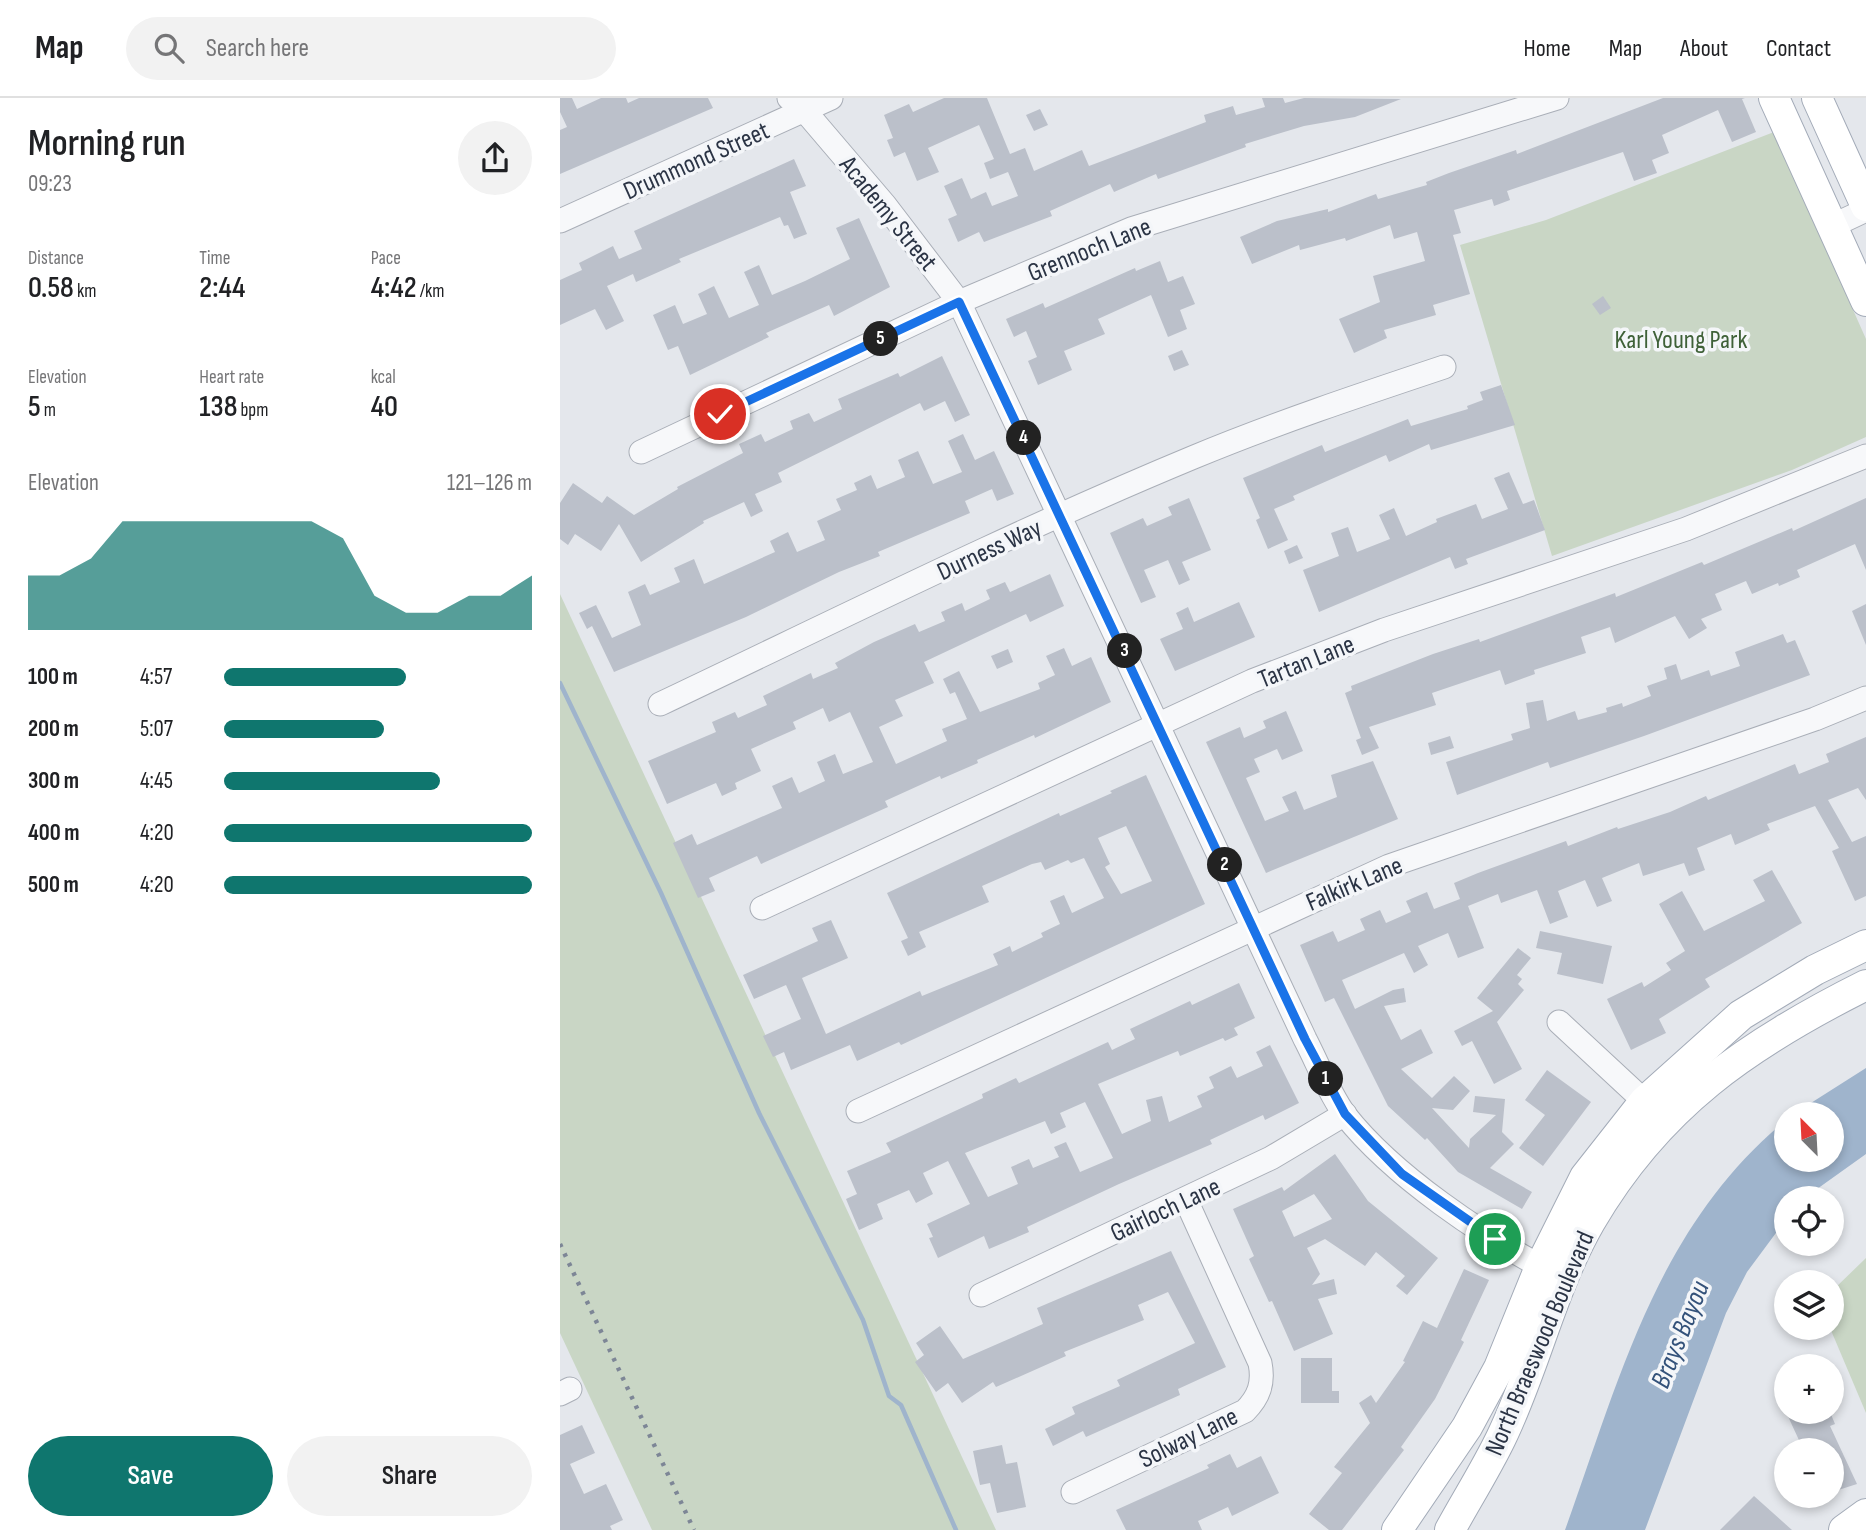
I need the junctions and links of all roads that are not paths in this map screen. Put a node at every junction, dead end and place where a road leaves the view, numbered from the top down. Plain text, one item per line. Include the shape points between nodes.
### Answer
1 (831, 98) edge
2 (1557, 98) edge
3 (1774, 98) edge
4 (1817, 98) edge
5 (797, 104) edge
6 (1866, 208) edge
7 (560, 221) edge
8 (1832, 226) junction
9 (1866, 301) edge
10 (959, 302) junction
11 (1444, 367) dead end
12 (641, 452) dead end
13 (1866, 456) edge
14 (1061, 515) junction
15 (1866, 698) edge
16 (660, 704) dead end
17 (1159, 724) junction
18 (762, 908) dead end
19 (1254, 927) junction
20 (1866, 945) edge
21 (1866, 985) edge
22 (1559, 1022) dead end
23 (1644, 1102) junction
24 (858, 1111) dead end
25 (1345, 1114) junction
26 (1668, 1121) junction
27 (1186, 1200) junction
28 (1551, 1273) junction
29 (981, 1295) dead end
30 (1073, 1492) dead end
31 (1866, 1514) edge
32 (1397, 1530) edge
33 (1450, 1530) edge
34 (1843, 1530) edge

1 - 5 street, Drummond Street
2 - 10 street, Grennoch Lane via 1131,229
3 - 8 main road
4 - 6 main road
5 - 7 street, Drummond Street
5 - 10 street, Academy Street via 885,205
6 - 8 street
8 - 9 main road
10 - 12 street, Grennoch Lane
10 - 14 street, Academy Street
11 - 14 street, Durness Way via 1196,456
13 - 17 street, Tartan Lane via 1686,529 1384,630 1252,681
14 - 16 street, Durness Way
14 - 17 street, Academy Street
15 - 19 street, Falkirk Lane via 1389,866
17 - 18 street, Tartan Lane
17 - 19 street, Academy Street
19 - 24 street, Falkirk Lane
19 - 25 street, Academy Street
20 - 23 main road, North Braeswood Boulevard via 1741,1015
21 - 26 main road, North Braeswood Boulevard via 1739,1056
22 - 23 street
23 - 26 street
23 - 28 main road, North Braeswood Boulevard via 1585,1177
25 - 27 street, Gairloch Lane
25 - 28 street, Academy Street via 1402,1174
26 - 28 main road, North Braeswood Boulevard via 1622,1173
27 - 29 street, Gairloch Lane
27 - 30 street, Solway Lane via 1261,1363 1261,1388 1245,1411
28 - 32 main road, North Braeswood Boulevard via 1467,1427
28 - 33 main road, North Braeswood Boulevard via 1501,1438
31 - 34 main road

